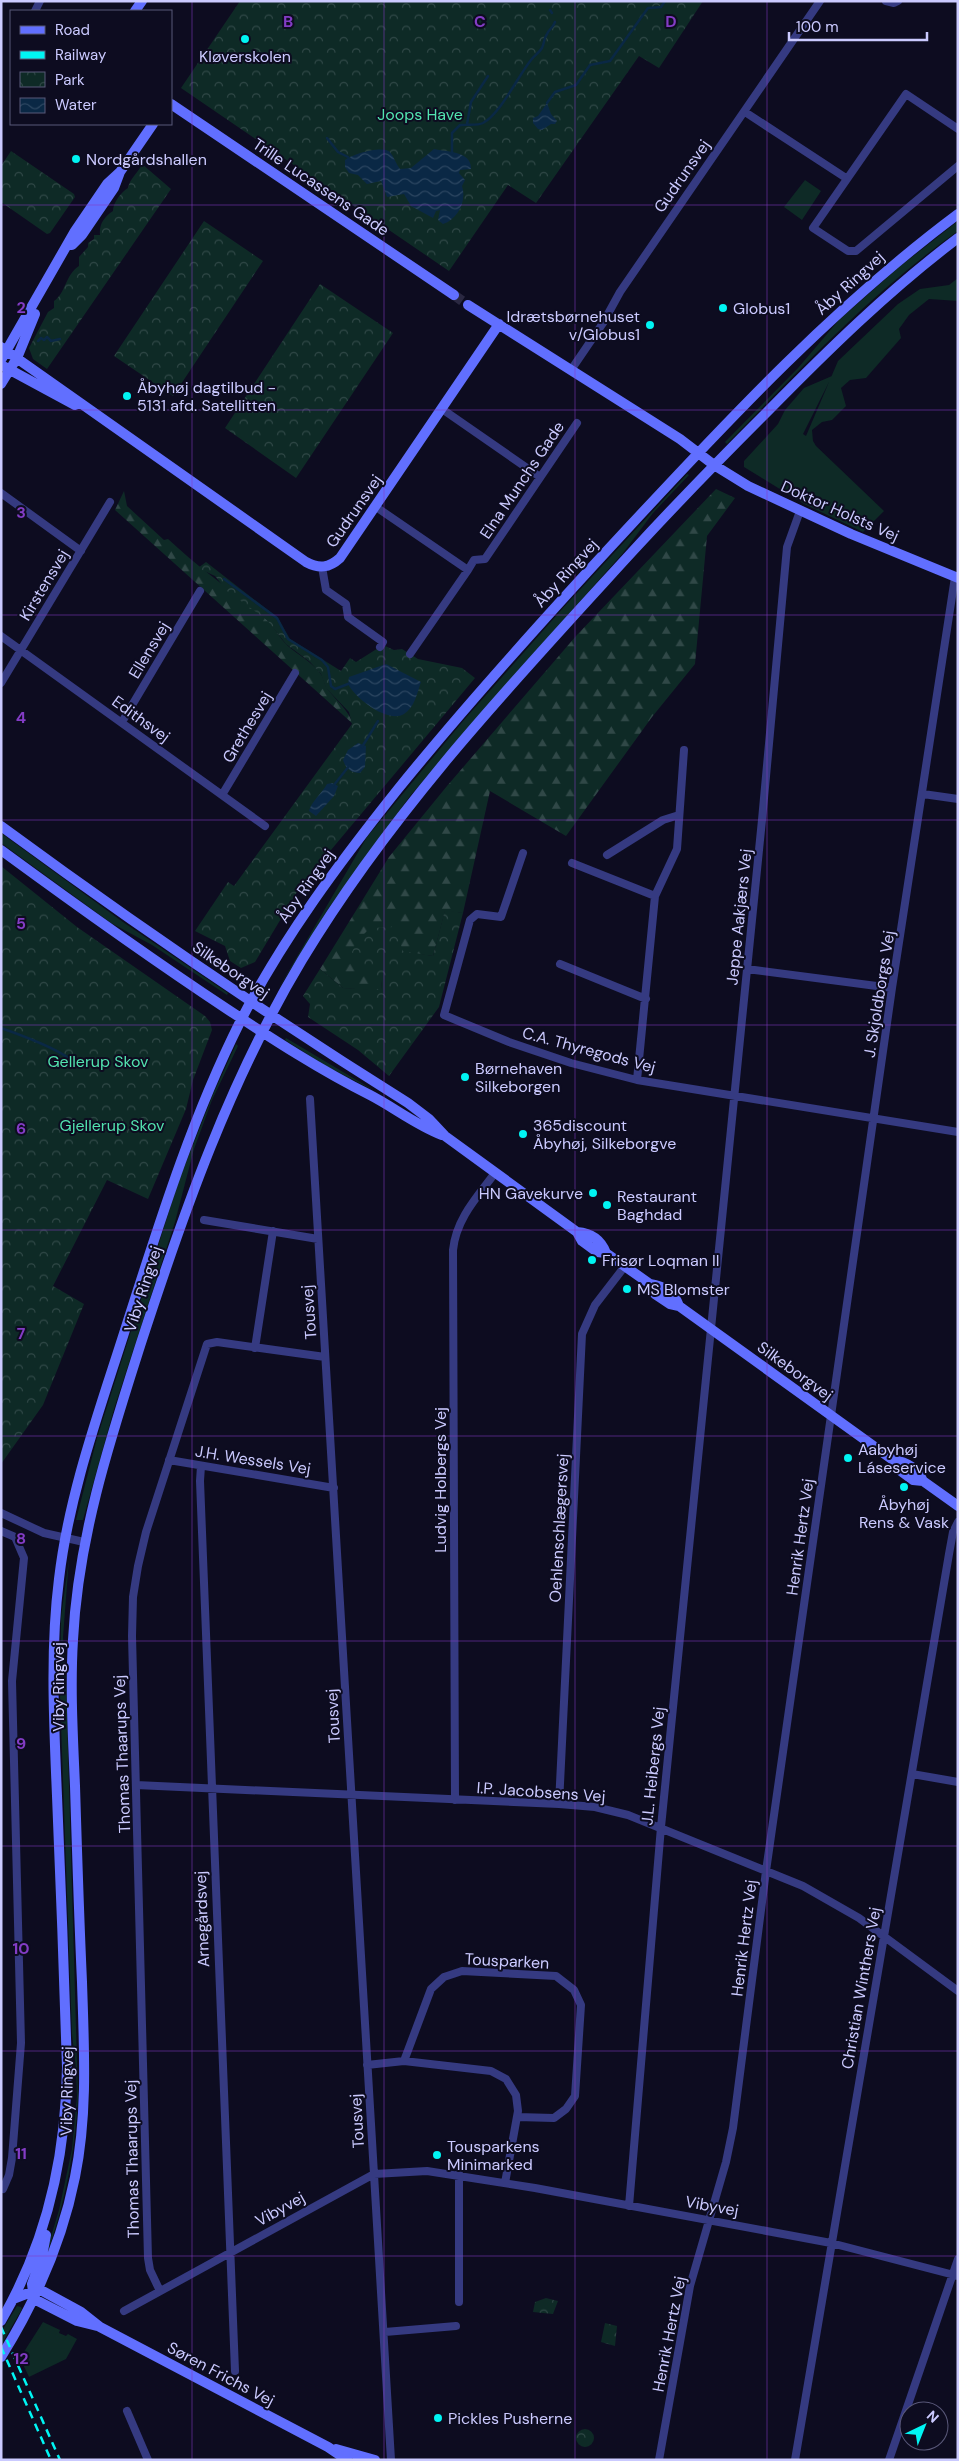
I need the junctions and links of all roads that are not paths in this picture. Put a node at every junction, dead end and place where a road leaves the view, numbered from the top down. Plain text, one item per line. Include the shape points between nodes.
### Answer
1 (820, 1) edge
2 (886, 1) edge
3 (898, 1) edge
4 (172, 105) edge
5 (745, 112) junction
6 (152, 125) edge
7 (958, 129) edge
8 (958, 166) edge
9 (846, 178) junction
10 (958, 214) edge
11 (958, 238) edge
12 (47, 282) junction
13 (454, 295) tunnel mouth
14 (468, 305) tunnel mouth
15 (499, 324) junction
16 (4, 349) edge
17 (17, 358) junction
18 (1, 360) edge
19 (6, 368) edge
20 (571, 370) junction
21 (1, 384) edge
22 (442, 409) junction
23 (109, 423) junction
24 (577, 423) dead end
25 (698, 453) junction
26 (714, 465) junction
27 (540, 477) junction
28 (1, 493) edge
29 (110, 502) dead end
30 (376, 507) junction
31 (800, 511) junction
32 (81, 551) junction
33 (322, 567) junction
34 (468, 570) junction
35 (957, 578) edge
36 (200, 592) dead end
37 (1, 636) edge
38 (380, 647) dead end
39 (21, 651) junction
40 (410, 654) dead end
41 (295, 673) dead end
42 (1, 683) edge
43 (122, 722) junction
44 (684, 750) dead end
45 (924, 794) junction
46 (222, 795) junction
47 (958, 799) edge
48 (679, 815) junction
49 (1, 826) edge
50 (265, 826) dead end
51 (1, 850) edge
52 (523, 853) dead end
53 (607, 855) dead end
54 (572, 863) dead end
55 (655, 896) junction
56 (560, 964) dead end
57 (747, 969) junction
58 (892, 988) junction
59 (646, 999) junction
60 (251, 1002) junction
61 (271, 1015) junction
62 (242, 1018) junction
63 (262, 1032) junction
64 (637, 1080) junction
65 (734, 1096) junction
66 (310, 1099) dead end
67 (876, 1118) junction
68 (958, 1132) edge
69 (445, 1136) junction
70 (495, 1173) junction
71 (204, 1220) dead end
72 (273, 1231) junction
73 (318, 1239) junction
74 (625, 1266) junction
75 (711, 1328) junction
76 (255, 1348) junction
77 (326, 1357) junction
78 (832, 1415) junction
79 (168, 1460) junction
80 (201, 1466) junction
81 (334, 1488) junction
82 (958, 1506) edge
83 (1, 1513) edge
84 (958, 1522) edge
85 (1, 1531) edge
86 (66, 1539) junction
87 (84, 1542) junction
88 (912, 1774) junction
89 (958, 1782) edge
90 (136, 1785) junction
91 (211, 1789) junction
92 (351, 1795) junction
93 (454, 1800) junction
94 (559, 1804) junction
95 (661, 1828) junction
96 (766, 1871) junction
97 (884, 1935) junction
98 (958, 1991) edge
99 (404, 2061) junction
100 (367, 2066) junction
101 (517, 2117) junction
102 (374, 2174) junction
103 (459, 2174) junction
104 (505, 2182) junction
105 (3, 2189) dead end
106 (52, 2199) junction
107 (629, 2206) junction
108 (710, 2219) junction
109 (831, 2243) junction
110 (229, 2253) junction
111 (958, 2259) edge
112 (955, 2276) edge
113 (160, 2291) junction
114 (35, 2292) junction
115 (13, 2299) junction
116 (459, 2302) dead end
117 (124, 2312) dead end
118 (1, 2321) edge
119 (456, 2326) dead end
120 (385, 2332) junction
121 (1, 2357) edge
122 (235, 2371) dead end
123 (127, 2411) dead end
124 (328, 2446) junction
125 (148, 2460) edge
126 (347, 2460) edge
127 (375, 2460) edge
128 (391, 2460) edge
129 (659, 2460) edge
130 (795, 2460) edge
131 (889, 2460) edge

1 - 5 street, Gudrunsvej
2 - 3 street via 894,4
4 - 13 main road, Trille Lucassens Gade
5 - 9 street
5 - 20 street, Gudrunsvej via 620,292
6 - 12 main road via 120,172 114,188 87,228 66,251
7 - 9 street via 906,94
8 - 9 street via 856,251 848,251 813,228
10 - 25 main road, Åby Ringvej via 857,296
11 - 26 main road, Åby Ringvej via 862,318
12 - 16 main road
12 - 17 main road
14 - 15 main road
15 - 20 main road
15 - 22 main road, Gudrunsvej
16 - 17 main road, Gudrunsvej
16 - 18 main road
17 - 19 main road
17 - 23 main road, Gudrunsvej
19 - 21 main road
19 - 23 main road, Gudrunsvej
20 - 25 main road
22 - 27 street
22 - 30 main road, Gudrunsvej
23 - 33 main road, Gudrunsvej via 306,562
24 - 27 street, Elna Munchs Gade
25 - 26 main road, Doktor Holsts Vej
25 - 60 main road, Åby Ringvej via 577,583 424,758 318,893
26 - 31 main road, Doktor Holsts Vej
26 - 61 main road, Åby Ringvej via 591,597 439,771 336,908
27 - 34 street, Elna Munchs Gade via 485,559 474,560
28 - 32 street
29 - 32 street, Kirstensvej
30 - 33 main road, Gudrunsvej via 340,558
30 - 34 street
31 - 35 main road, Doktor Holsts Vej
31 - 57 street, Jeppe Aakjærs Vej via 787,548
32 - 39 street, Kirstensvej
33 - 38 street via 326,590 346,604 348,618 383,642
34 - 40 street
35 - 45 street, J. Skjoldborgs Vej
36 - 43 street, Ellensvej
37 - 39 street, Edithsvej
39 - 42 street, Kirstensvej
39 - 43 street, Edithsvej
41 - 46 street, Grethesvej
43 - 46 street, Edithsvej
44 - 48 street
45 - 47 street
45 - 58 street, J. Skjoldborgs Vej
46 - 50 street, Edithsvej
48 - 53 street via 663,820
48 - 55 street via 677,849
49 - 60 main road, Silkeborgvej via 86,889
51 - 62 main road, Silkeborgvej via 168,970
52 - 64 street, C.A. Thyregods Vej via 501,917 477,914 470,920 444,1015 571,1063
54 - 55 street
55 - 59 street
56 - 59 street
57 - 58 street
57 - 65 street, Jeppe Aakjærs Vej
58 - 67 street, J. Skjoldborgs Vej
59 - 64 street
60 - 61 main road, Silkeborgvej
60 - 62 main road, Viby Ringvej
61 - 63 main road, Åby Ringvej
61 - 69 main road, Silkeborgvej via 408,1103
62 - 63 main road, Silkeborgvej
62 - 86 main road, Viby Ringvej via 218,1067 173,1182 94,1429
63 - 69 main road, Silkeborgvej via 314,1066 372,1096 423,1128
63 - 87 main road, Viby Ringvej via 215,1134 180,1224 106,1456
64 - 65 street, C.A. Thyregods Vej
65 - 67 street, C.A. Thyregods Vej
65 - 75 street, Jeppe Aakjærs Vej
66 - 73 street, Tousvej
67 - 68 street, C.A. Thyregods Vej
67 - 78 street, J. Skjoldborgs Vej
69 - 70 main road, Silkeborgvej
70 - 74 main road, Silkeborgvej via 577,1232 582,1241 596,1252 606,1253
70 - 93 street, Ludvig Holbergs Vej via 462,1218 455,1233 453,1250
71 - 72 street
72 - 73 street
72 - 76 street
73 - 77 street, Tousvej
74 - 75 main road, Silkeborgvej via 650,1284 661,1286 676,1296 680,1306
74 - 94 street, Oehlenschlægersvej via 595,1305 582,1334
75 - 78 main road, Silkeborgvej
75 - 95 street, J.L. Heibergs Vej
76 - 77 street, Thomas Thaarups Vej
76 - 79 street, Thomas Thaarups Vej via 216,1342 207,1344
77 - 81 street, Tousvej
78 - 82 main road, Silkeborgvej via 893,1460 904,1461 919,1472 923,1481
78 - 96 street, Henrik Hertz Vej
79 - 80 street, J.H. Wessels Vej
79 - 90 street, Thomas Thaarups Vej via 144,1541 133,1597
80 - 81 street, J.H. Wessels Vej
80 - 91 street, Arnegårdsvej
81 - 92 street, Tousvej
83 - 86 street via 44,1533
84 - 88 street, Christian Winthers Vej via 953,1532
85 - 105 street via 15,1537 24,1558 12,1681 21,2069 12,2158
86 - 87 street
86 - 106 main road, Viby Ringvej via 56,1604 54,1678 66,2095 62,2147
87 - 114 main road, Viby Ringvej via 75,1606 72,1677 83,2014 83,2123 69,2206 53,2256
88 - 89 street
88 - 97 street, Christian Winthers Vej
90 - 91 street, I.P. Jacobsens Vej
90 - 113 street, Thomas Thaarups Vej via 148,2258
91 - 92 street, I.P. Jacobsens Vej
91 - 110 street, Arnegårdsvej
92 - 93 street, I.P. Jacobsens Vej
92 - 100 street, Tousvej
93 - 94 street, I.P. Jacobsens Vej
94 - 95 street, I.P. Jacobsens Vej via 595,1807
95 - 96 street, I.P. Jacobsens Vej
95 - 107 street, J.L. Heibergs Vej
96 - 97 street, I.P. Jacobsens Vej via 833,1902
96 - 108 street, Henrik Hertz Vej via 733,2128
97 - 98 street, I.P. Jacobsens Vej
97 - 109 street, Christian Winthers Vej
99 - 100 street
99 - 101 street via 500,2074 512,2085 516,2095
99 - 101 street, Tousparken via 432,1989 444,1977 462,1971 556,1976 574,1990 581,2005 575,2096 554,2118
100 - 102 street, Tousvej
101 - 104 street
102 - 103 street, Vibyvej via 400,2171
102 - 110 street, Vibyvej
102 - 120 street, Tousvej
103 - 104 street, Vibyvej
103 - 116 street
104 - 107 street, Vibyvej
106 - 114 main road via 42,2256 33,2276
106 - 115 main road, Viby Ringvej via 36,2248
107 - 108 street, Vibyvej
108 - 109 street, Vibyvej
108 - 129 street, Henrik Hertz Vej via 690,2286
109 - 112 street, Vibyvej
109 - 130 street, Christian Winthers Vej
110 - 113 street, Vibyvej
110 - 122 street, Arnegårdsvej
111 - 112 street
112 - 131 street
113 - 117 street, Vibyvej
114 - 115 main road
114 - 121 main road, Viby Ringvej
114 - 124 main road, Søren Frichs Vej via 81,2312 100,2327
115 - 118 main road, Viby Ringvej
119 - 120 street
120 - 128 street, Tousvej
123 - 125 street
124 - 126 main road, Søren Frichs Vej
124 - 127 main road, Søren Frichs Vej

